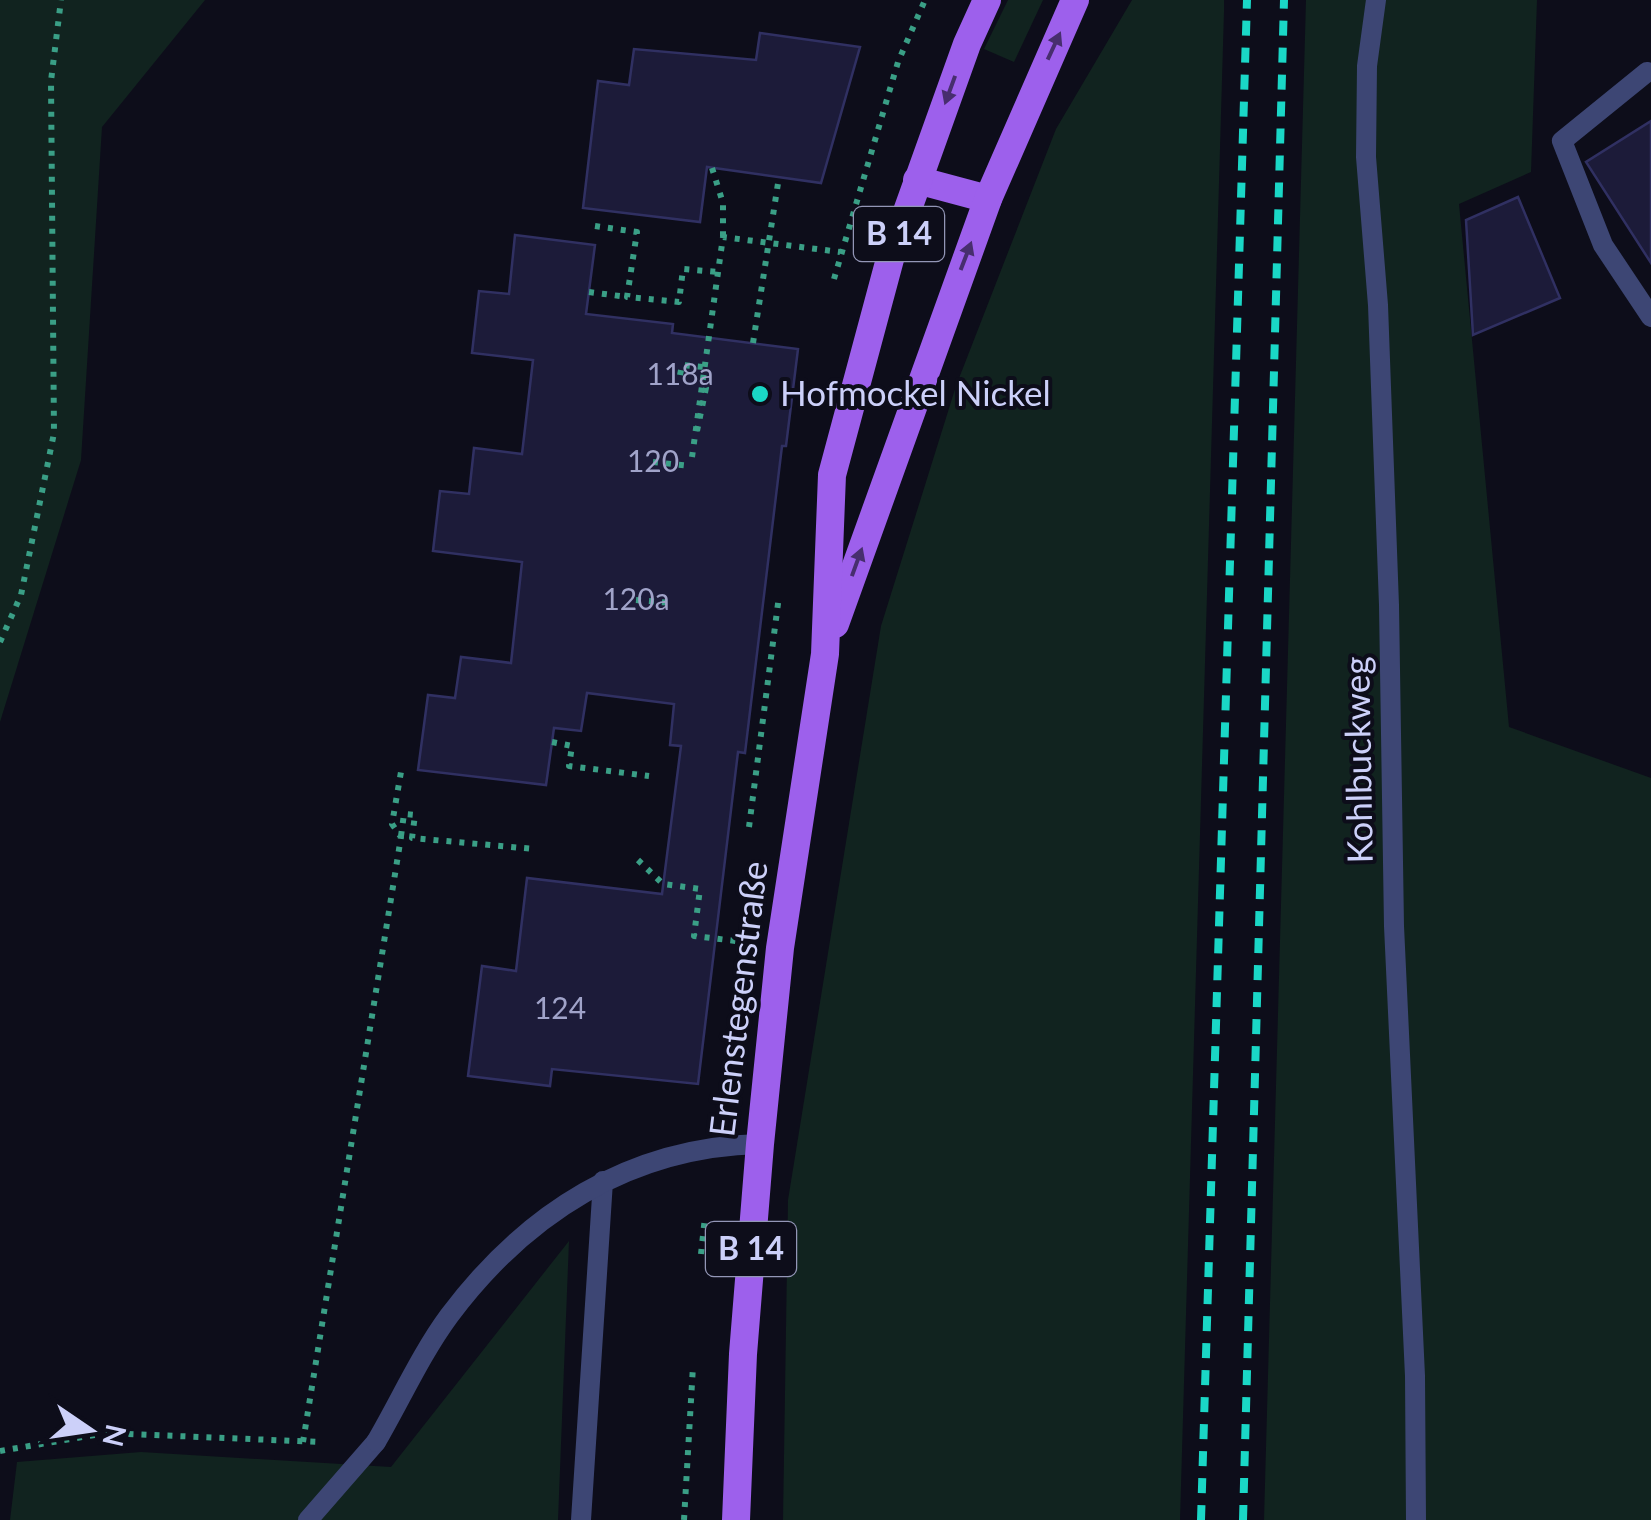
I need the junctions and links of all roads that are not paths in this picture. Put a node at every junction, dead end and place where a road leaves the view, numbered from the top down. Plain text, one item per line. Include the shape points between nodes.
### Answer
1 (986, 0) edge
2 (1076, 0) edge
3 (1376, 0) edge
4 (1647, 72) dead end
5 (917, 180) junction
6 (988, 200) junction
7 (1651, 317) edge
8 (825, 654) junction
9 (760, 1144) junction
10 (603, 1181) junction
11 (308, 1520) edge
12 (582, 1520) edge
13 (736, 1520) edge
14 (1416, 1520) edge

1 -> 5 main road, Erlenstegenstraße / B 14
6 -> 2 main road, Erlenstegenstraße / B 14
3 - 14 street, Kohlbuckweg via 1366,66 1366,157 1378,305
4 - 7 street via 1562,141 1603,245
5 - 6 main road
5 - 8 main road, Erlenstegenstraße / B 14 via 872,318 832,475
8 -> 6 main road, Erlenstegenstraße / B 14
8 - 9 main road, Erlenstegenstraße / B 14 via 780,948
9 - 10 street via 653,1158
9 - 13 main road, Erlenstegenstraße / B 14
10 - 11 street via 518,1242 449,1316 376,1442
10 - 12 street

